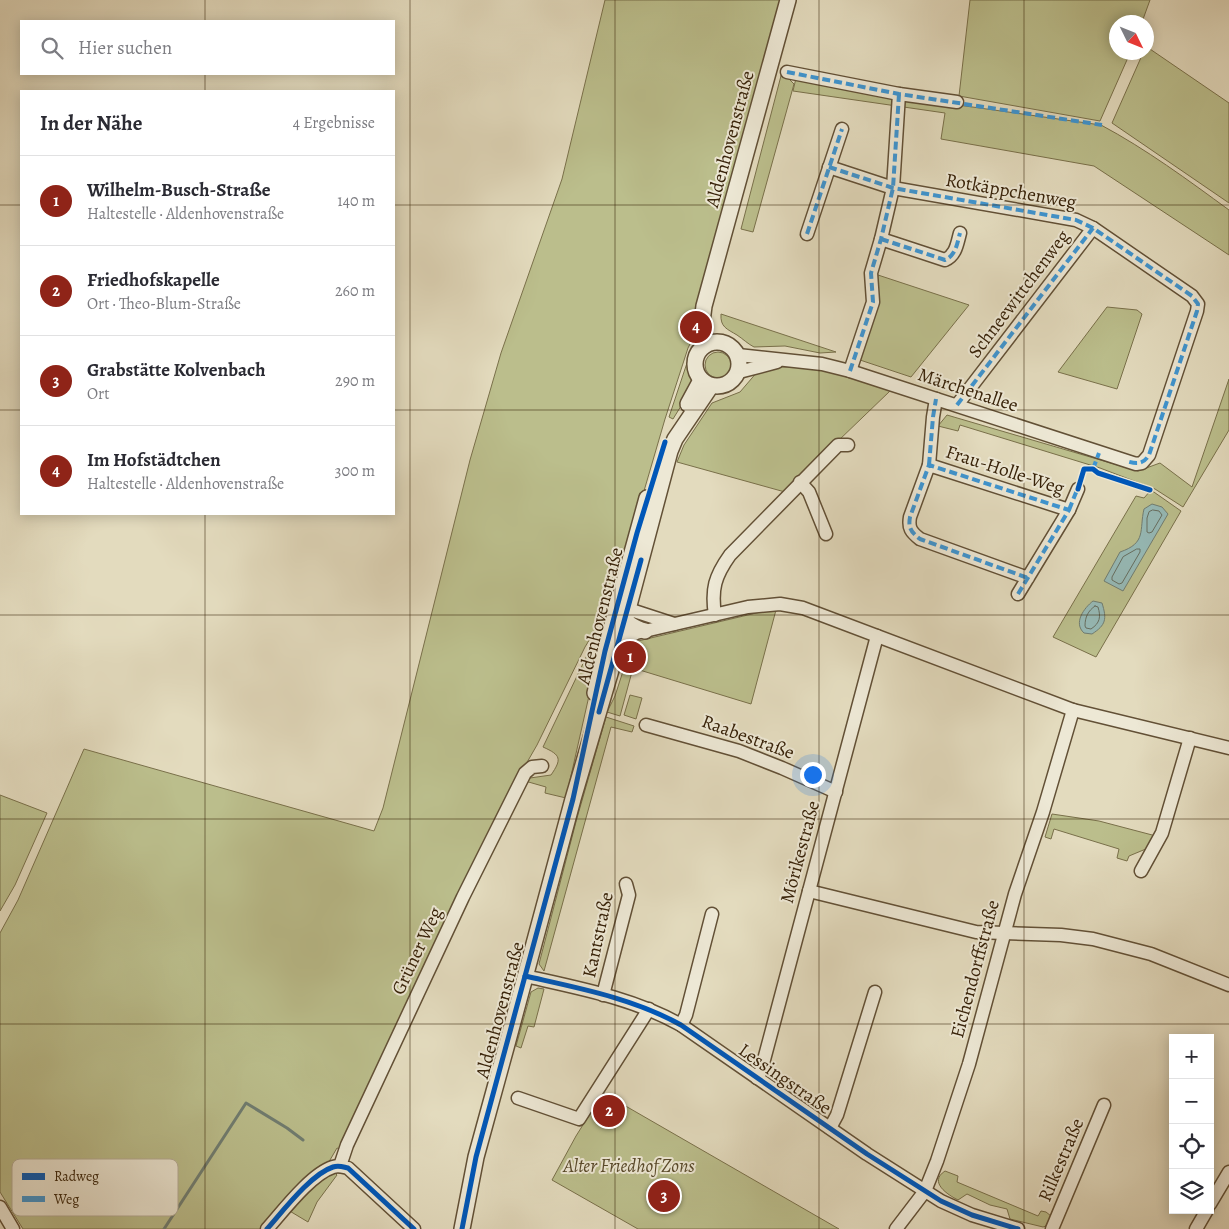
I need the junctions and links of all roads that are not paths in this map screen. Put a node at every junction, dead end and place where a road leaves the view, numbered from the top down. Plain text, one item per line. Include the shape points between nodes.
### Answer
1 (788, 0) edge
2 (787, 72) dead end
3 (899, 94) junction
4 (957, 102) dead end
5 (842, 129) dead end
6 (829, 167) junction
7 (893, 188) junction
8 (1093, 228) junction
9 (960, 233) dead end
10 (807, 234) dead end
11 (881, 239) junction
12 (710, 288) junction
13 (721, 342) junction
14 (704, 346) junction
15 (738, 355) junction
16 (781, 361) junction
17 (850, 371) junction
18 (739, 372) junction
19 (706, 383) junction
20 (936, 399) junction
21 (957, 406) junction
22 (848, 445) dead end
23 (1142, 463) joint
24 (930, 465) junction
25 (800, 482) junction
26 (1078, 489) dead end
27 (1069, 510) junction
28 (826, 534) dead end
29 (1028, 578) junction
30 (1018, 594) dead end
31 (714, 615) junction
32 (622, 616) junction
33 (674, 624) junction
34 (645, 631) junction
35 (877, 636) junction
36 (619, 643) junction
37 (1072, 710) junction
38 (646, 725) dead end
39 (1190, 738) junction
40 (1229, 748) edge
41 (542, 766) dead end
42 (836, 792) junction
43 (573, 800) junction
44 (1141, 871) dead end
45 (626, 884) dead end
46 (809, 891) junction
47 (712, 914) dead end
48 (1004, 934) junction
49 (525, 976) junction
50 (1229, 985) edge
51 (875, 992) dead end
52 (603, 995) junction
53 (649, 1009) junction
54 (681, 1025) junction
55 (757, 1078) junction
56 (518, 1098) dead end
57 (1104, 1105) dead end
58 (830, 1128) junction
59 (340, 1166) junction
60 (1229, 1172) edge
61 (925, 1191) junction
62 (1214, 1197) edge
63 (0, 1207) edge
64 (1205, 1214) edge
65 (14, 1229) edge
66 (268, 1229) edge
67 (414, 1229) edge
68 (462, 1229) edge
69 (896, 1229) edge
70 (1018, 1229) edge
71 (1052, 1229) edge
72 (1196, 1229) edge

1 - 12 street, Aldenhovenstraße
2 - 3 street
3 - 4 street
3 - 7 street
5 - 6 street
6 - 7 street, Rotkäppchenweg
6 - 10 street
7 - 8 street, Rotkäppchenweg via 1076,220
7 - 11 street
8 - 21 street, Schneewittchenweg
8 - 23 street, Rotkäppchenweg via 1192,296 1198,304 1149,456
9 - 11 street via 954,253 945,260
11 - 17 street via 871,273 873,302
12 - 13 street, Aldenhovenstraße via 710,316 714,333
12 - 14 street, Aldenhovenstraße via 702,322
13 - 14 street
13 - 15 street via 728,344
14 - 19 street via 695,362 696,372
15 - 16 street, Märchenallee
15 - 18 street
16 - 17 street, Märchenallee via 822,364
16 - 18 street, Märchenallee
17 - 20 street, Märchenallee
18 - 19 street via 722,386
19 - 32 street, Aldenhovenstraße via 670,451
19 - 32 street, Aldenhovenstraße via 664,442 626,572 630,580
20 - 21 street, Märchenallee
20 - 24 street, Frau-Holle-Weg
21 - 23 street, Märchenallee via 1091,451
22 - 25 street via 838,445
24 - 27 street, Frau-Holle-Weg
24 - 29 street, Frau-Holle-Weg via 910,518 911,532
25 - 28 street via 809,492
25 - 31 street via 723,564 714,584
26 - 27 street, Frau-Holle-Weg
27 - 29 street, Frau-Holle-Weg
29 - 30 street, Frau-Holle-Weg
31 - 33 street
31 - 35 street via 748,607 792,605
32 - 33 street
32 - 34 street via 631,625
32 - 36 street, Aldenhovenstraße
32 - 43 street, Aldenhovenstraße via 597,685
33 - 34 street
34 - 36 street
35 - 37 street
35 - 42 street, Mörikestraße
36 - 43 street, Aldenhovenstraße
37 - 39 street
37 - 48 street, Eichendorffstraße
38 - 42 street, Raabestraße via 739,751
39 - 40 street
39 - 44 street via 1162,833
41 - 59 street, Grüner Weg via 532,767 525,773 463,898
42 - 46 street, Mörikestraße
43 - 49 street, Aldenhovenstraße
45 - 52 street, Kantstraße via 629,895
46 - 48 street via 976,932
46 - 55 street, Mörikestraße
47 - 54 street
48 - 50 street via 1061,935 1093,940 1151,954
48 - 61 street, Eichendorffstraße via 969,1064
49 - 52 street, Lessingstraße
49 - 68 street, Aldenhovenstraße via 476,1157
51 - 58 street via 837,1116
52 - 53 street, Lessingstraße
53 - 54 street, Lessingstraße
53 - 56 street via 579,1119
54 - 55 street, Lessingstraße
55 - 58 street, Lessingstraße
57 - 71 street, Rilkestraße
58 - 61 street, Lessingstraße
59 - 66 street via 329,1168 306,1186
59 - 67 street via 348,1168
60 - 62 street
61 - 69 street, Eichendorffstraße
61 - 70 street, Lessingstraße via 972,1215
63 - 65 street
64 - 72 street

